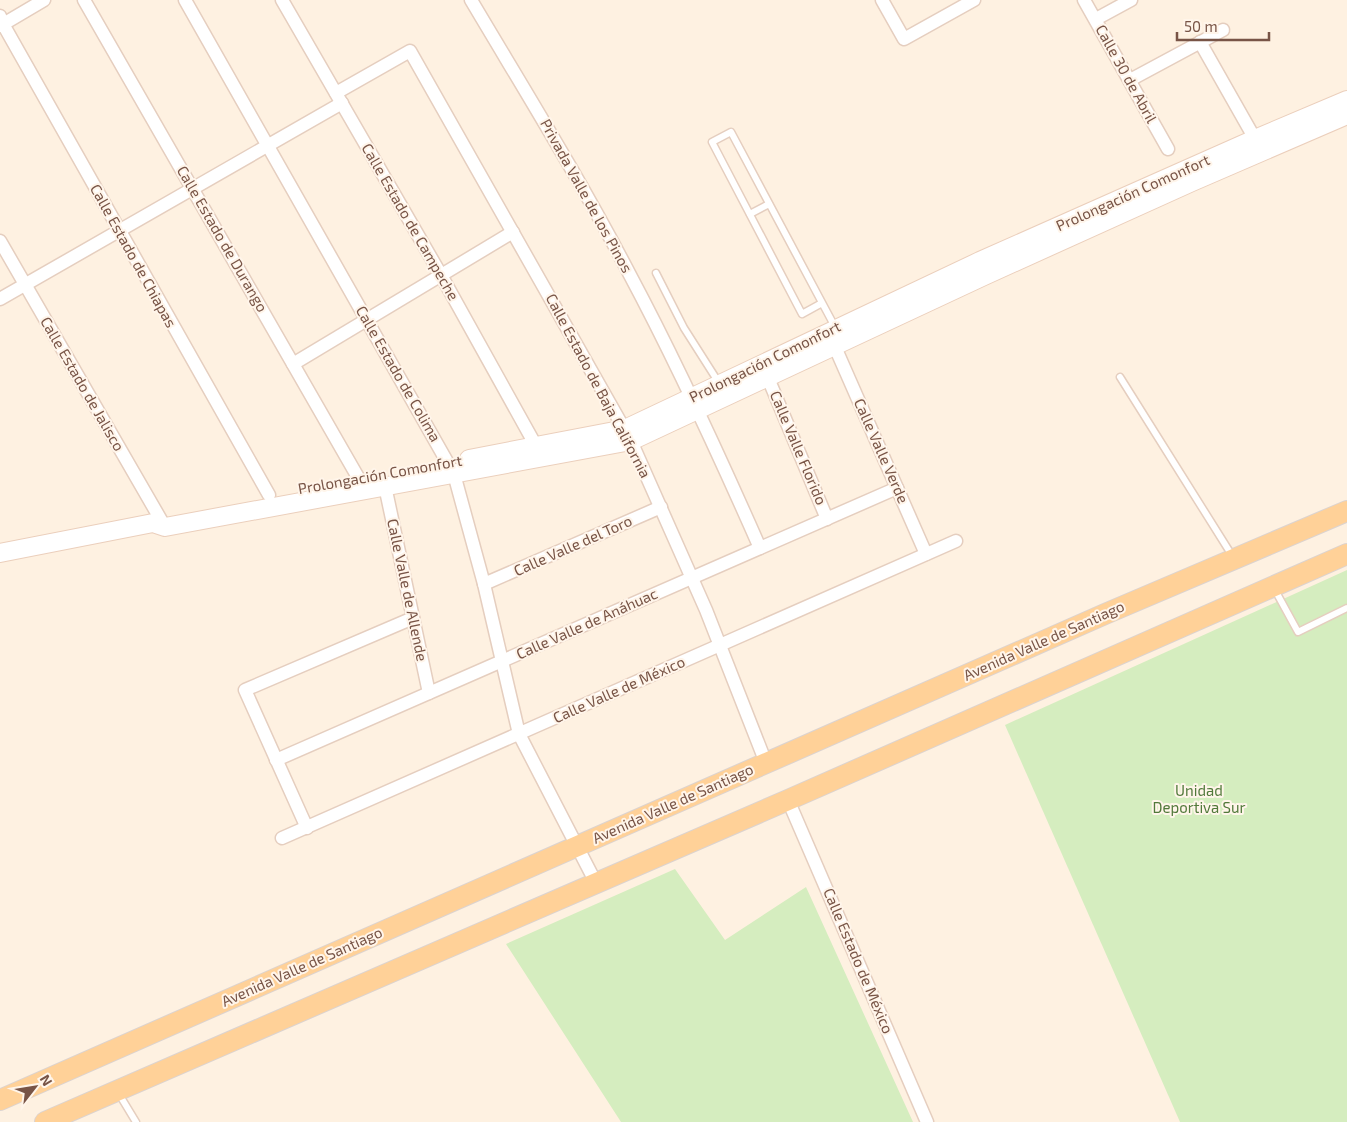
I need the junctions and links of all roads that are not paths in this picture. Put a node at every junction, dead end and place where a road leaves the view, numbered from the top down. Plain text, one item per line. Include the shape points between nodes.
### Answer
1 (44, 0) edge
2 (84, 0) edge
3 (185, 0) edge
4 (282, 0) edge
5 (471, 0) edge
6 (882, 0) edge
7 (974, 0) edge
8 (1084, 0) edge
9 (1131, 0) edge
10 (1096, 20) junction
11 (1, 22) edge
12 (1223, 30) dead end
13 (1200, 42) junction
14 (1130, 80) junction
15 (339, 98) junction
16 (1347, 100) edge
17 (1347, 115) edge
18 (1255, 139) junction
19 (268, 145) junction
20 (1168, 149) dead end
21 (193, 188) junction
22 (769, 204) junction
23 (750, 214) junction
24 (119, 231) junction
25 (513, 232) junction
26 (0, 241) edge
27 (656, 273) dead end
28 (441, 275) junction
29 (25, 285) junction
30 (0, 299) edge
31 (822, 303) junction
32 (367, 320) junction
33 (836, 328) junction
34 (835, 347) junction
35 (293, 364) junction
36 (1120, 377) dead end
37 (768, 378) junction
38 (719, 384) junction
39 (696, 403) junction
40 (628, 435) junction
41 (536, 446) junction
42 (451, 468) junction
43 (359, 478) junction
44 (385, 486) junction
45 (897, 488) junction
46 (269, 495) junction
47 (661, 507) junction
48 (1347, 511) edge
49 (827, 519) junction
50 (159, 522) junction
51 (956, 541) dead end
52 (760, 548) junction
53 (0, 553) edge
54 (926, 554) junction
55 (1347, 554) edge
56 (1234, 558) junction
57 (693, 578) junction
58 (484, 584) junction
59 (1274, 586) junction
60 (1347, 608) edge
61 (413, 618) junction
62 (721, 645) junction
63 (502, 661) junction
64 (429, 693) junction
65 (519, 734) junction
66 (276, 760) junction
67 (766, 763) junction
68 (788, 800) junction
69 (306, 828) junction
70 (282, 838) dead end
71 (577, 846) junction
72 (596, 883) junction
73 (117, 1091) junction
74 (0, 1100) edge
75 (45, 1122) edge
76 (136, 1122) edge
77 (927, 1122) edge

1 - 11 street
2 - 21 street, Calle Estado de Durango
3 - 19 street, Calle Estado de Colima
4 - 15 street, Calle Estado de Campeche
5 - 39 street, Privada Valle de los Pinos via 574,171
6 - 7 street via 904,39
8 - 10 street, Calle 30 de Abril
9 - 10 street
10 - 14 street, Calle 30 de Abril
11 - 24 street, Calle Estado de Chiapas
12 - 13 street
13 - 14 street
13 - 18 street
14 - 20 street, Calle 30 de Abril
15 - 19 street
15 - 25 street, Calle Estado de Baja California via 410,51
15 - 28 street, Calle Estado de Campeche
16 - 18 street, Prolongación Comonfort
17 - 34 street, Prolongación Comonfort via 1002,268
18 - 33 street, Prolongación Comonfort
19 - 21 street
19 - 32 street, Calle Estado de Colima
21 - 24 street
21 - 35 street, Calle Estado de Durango
22 - 23 lane
22 - 23 lane via 730,132 712,142
22 - 31 lane
23 - 31 lane via 802,314
24 - 29 street
24 - 46 street, Calle Estado de Chiapas
25 - 28 street
25 - 40 street, Calle Estado de Baja California
26 - 29 street, Calle Estado de Jalisco
27 - 38 lane via 684,328
28 - 32 street
28 - 41 street, Calle Estado de Campeche
29 - 30 street
29 - 50 street, Calle Estado de Jalisco
31 - 33 lane
32 - 35 street
32 - 42 street, Calle Estado de Colima
33 - 38 street, Prolongación Comonfort
34 - 37 street, Prolongación Comonfort
34 - 45 street, Calle Valle Verde
35 - 43 street, Calle Estado de Durango
36 - 56 lane
37 - 39 street, Prolongación Comonfort
37 - 49 street, Calle Valle Florido
38 - 39 street, Prolongación Comonfort
39 - 40 street, Prolongación Comonfort
39 - 52 street, Privada Valle de los Pinos
40 - 41 street, Prolongación Comonfort
40 - 42 street, Prolongación Comonfort
40 - 47 street, Calle Estado de Baja California
41 - 42 street, Prolongación Comonfort
42 - 43 street, Prolongación Comonfort
42 - 44 street, Prolongación Comonfort
42 - 58 street, Calle Estado de Colima
43 - 46 street, Prolongación Comonfort
44 - 50 street, Prolongación Comonfort
44 - 61 street, Calle Valle de Allende
45 - 49 street, Calle Valle de Anáhuac
45 - 54 street, Calle Valle Verde
46 - 50 street, Prolongación Comonfort
47 - 57 street, Calle Estado de Baja California
47 - 58 street, Calle Valle del Toro
48 - 56 main road, Avenida Valle de Santiago
49 - 52 street, Calle Valle de Anáhuac
50 - 53 street, Prolongación Comonfort
51 - 54 street, Calle Valle de México
52 - 57 street, Calle Valle de Anáhuac
54 - 62 street, Calle Valle de México
55 - 59 main road
56 - 67 main road, Avenida Valle de Santiago
57 - 62 street, Calle Estado de Baja California
57 - 63 street, Calle Valle de Anáhuac
58 - 63 street, Calle Estado de Colima
59 - 60 lane via 1298,632
59 - 68 main road
61 - 64 street, Calle Valle de Allende
61 - 66 street via 244,690
62 - 65 street, Calle Valle de México
62 - 67 street, Calle Estado de Baja California
63 - 64 street, Calle Valle de Anáhuac
63 - 65 street, Calle Estado de Colima
64 - 66 street, Calle Valle de Anáhuac
65 - 69 street, Calle Valle de México
65 - 71 street, Calle Estado de Colima
66 - 69 street
67 - 71 main road, Avenida Valle de Santiago
68 - 72 main road
68 - 77 street, Calle Estado de México
69 - 70 street, Calle Valle de México
71 - 72 street, Calle Estado de Colima
71 - 74 main road, Avenida Valle de Santiago
72 - 73 main road
73 - 75 main road via 71,1114
73 - 76 lane

